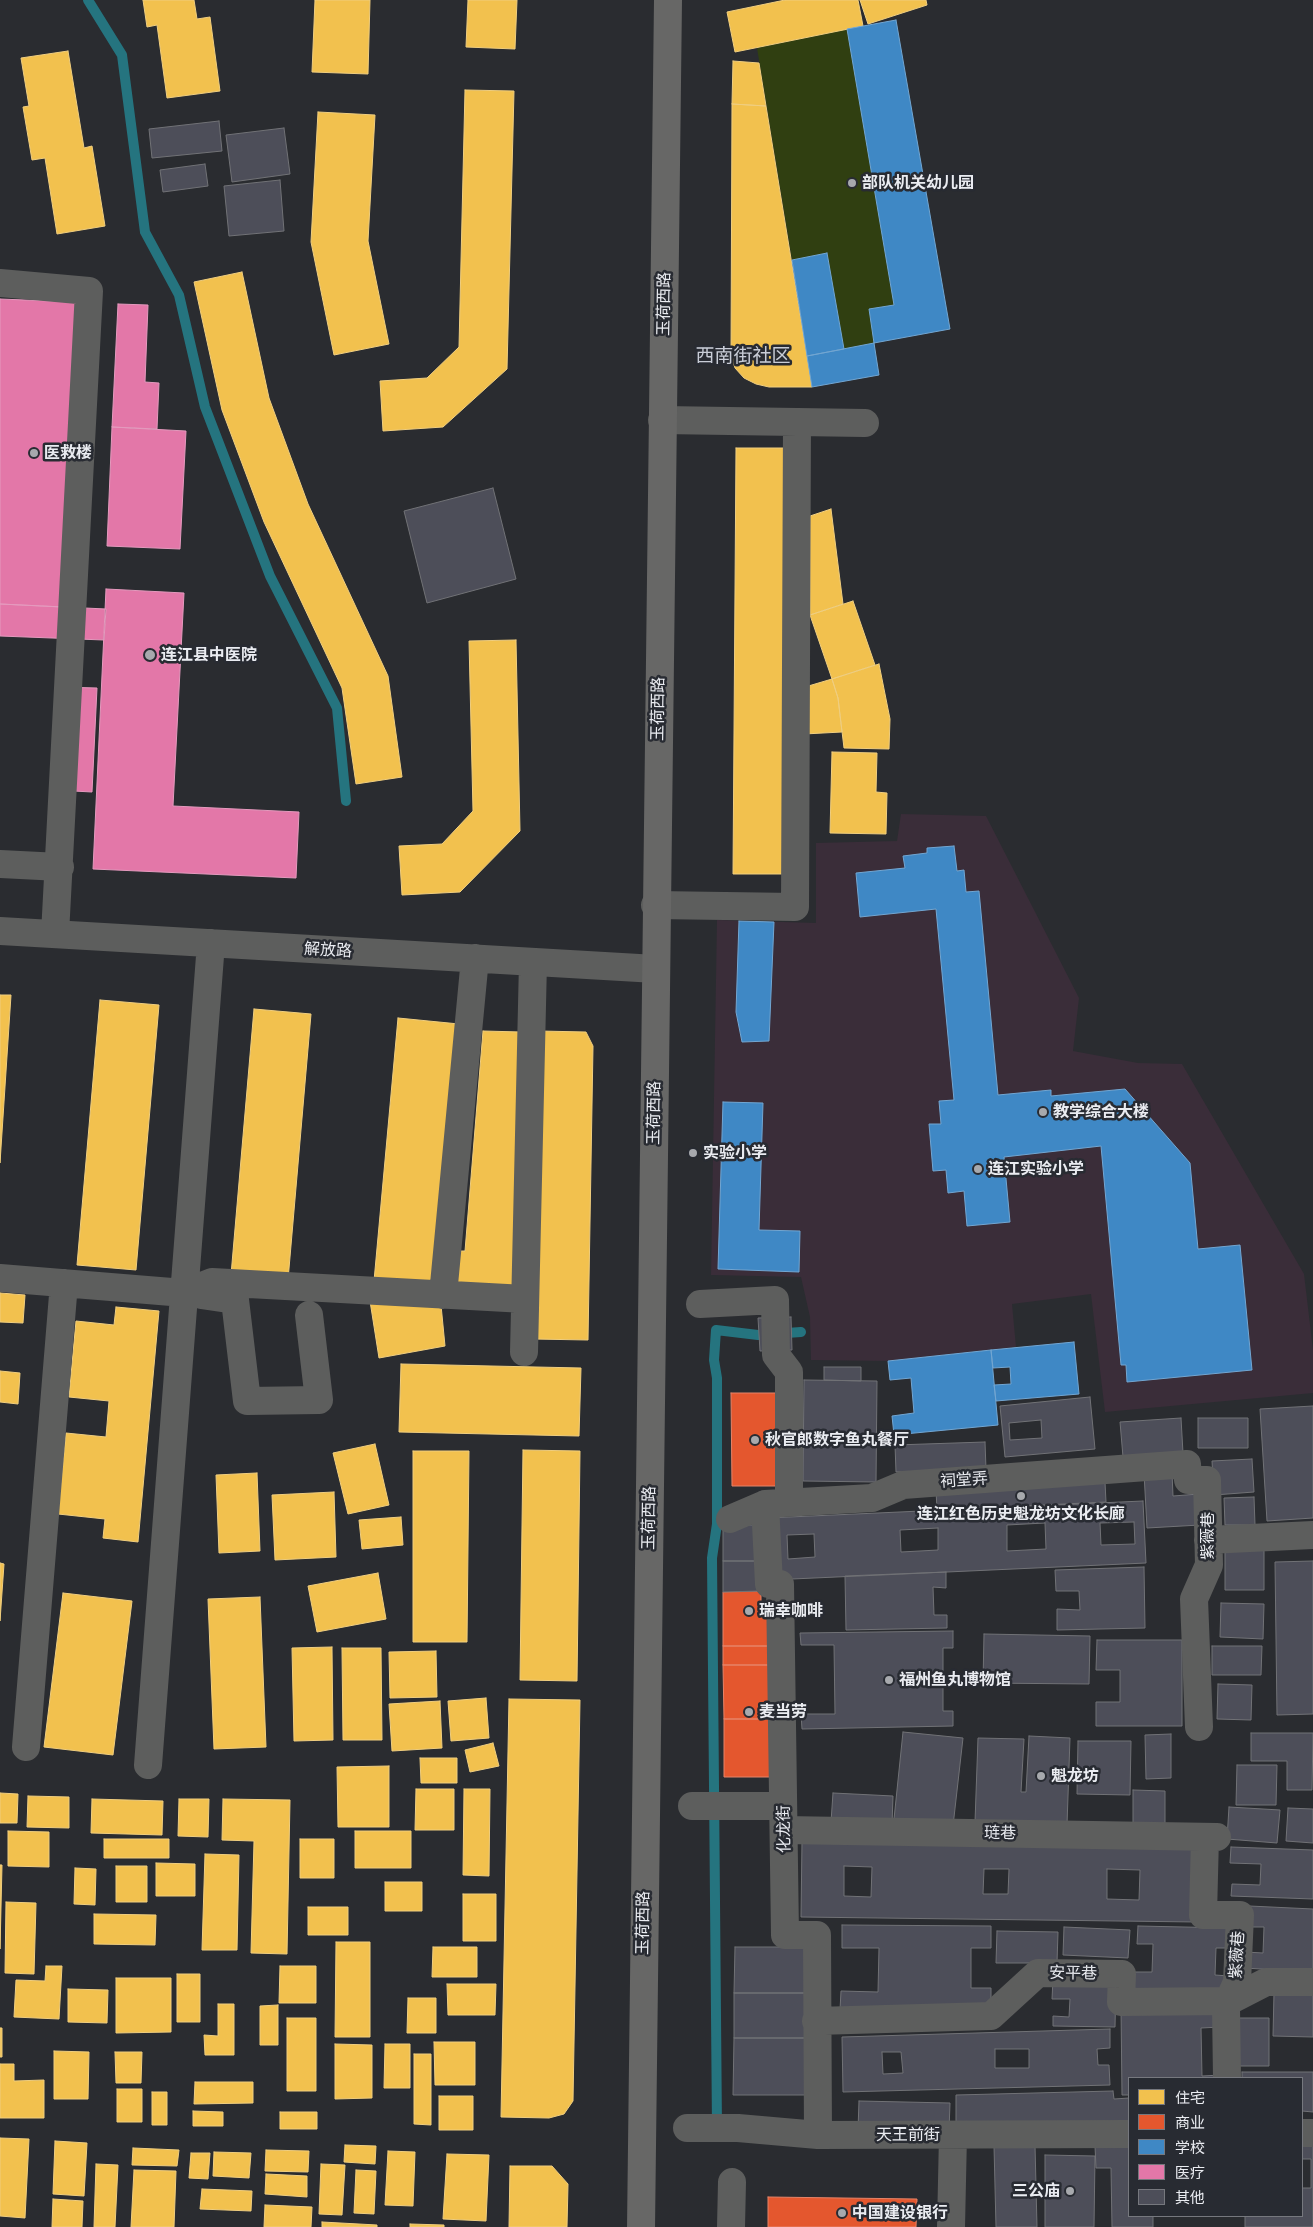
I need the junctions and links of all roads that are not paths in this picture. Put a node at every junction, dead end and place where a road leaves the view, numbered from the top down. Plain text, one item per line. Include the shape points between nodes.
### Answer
1 (668, 0) edge
2 (0, 283) edge
3 (662, 420) junction
4 (797, 422) junction
5 (865, 423) dead end
6 (0, 864) edge
7 (60, 867) junction
8 (656, 905) junction
9 (0, 931) edge
10 (56, 934) junction
11 (211, 943) junction
12 (474, 958) junction
13 (532, 962) junction
14 (656, 969) junction
15 (0, 1278) edge
16 (64, 1283) junction
17 (184, 1293) junction
18 (443, 1295) junction
19 (526, 1299) junction
20 (700, 1304) dead end
21 (309, 1315) dead end
22 (524, 1352) dead end
23 (1188, 1480) joint
24 (777, 1503) junction
25 (730, 1519) dead end
26 (1313, 1534) edge
27 (1208, 1540) junction
28 (1199, 1728) dead end
29 (26, 1747) dead end
30 (148, 1765) dead end
31 (710, 1806) dead end
32 (784, 1818) junction
33 (1211, 1837) joint
34 (1313, 1982) edge
35 (1229, 2001) junction
36 (816, 2021) junction
37 (1227, 2077) edge
38 (694, 2128) dead end
39 (1128, 2134) edge
40 (818, 2135) junction
41 (953, 2135) junction
42 (732, 2182) dead end
43 (641, 2227) edge
44 (731, 2227) edge
45 (951, 2227) edge

1 - 3 main road, 玉荷西路
2 - 7 street via 89,291
3 - 4 street
3 - 8 main road, 玉荷西路
4 - 5 street
4 - 8 street via 794,907
6 - 7 street
7 - 10 street
8 - 14 main road, 玉荷西路
9 - 10 street, 解放路
10 - 11 street, 解放路
11 - 12 street, 解放路
11 - 17 street
12 - 13 street, 解放路
12 - 18 street
13 - 14 street, 解放路
13 - 19 street
14 - 43 main road, 玉荷西路
15 - 16 street
16 - 17 street
16 - 29 street
17 - 18 street via 212,1282
17 - 21 street via 235,1300 246,1401 319,1400
17 - 30 street
18 - 19 street
19 - 22 street
20 - 24 street via 775,1300 776,1355 789,1372
23 - 24 street, 祠堂弄 via 1187,1464 903,1485 872,1498
23 - 27 street, 紫薇巷 via 1207,1480
24 - 25 street, 祠堂弄
24 - 32 street, 化龙街 via 769,1584 780,1584
26 - 27 street
27 - 28 street, 紫薇巷 via 1209,1565 1194,1598
31 - 32 street, 琏巷
32 - 33 street, 琏巷
32 - 36 street, 化龙街 via 785,1935 817,1935
33 - 35 street, 紫薇巷 via 1203,1915 1240,1915 1237,1982
34 - 35 street, 安平巷 via 1266,1982
35 - 36 street, 安平巷 via 1121,2002 1122,1974 1038,1973 991,2016
35 - 37 street, 紫薇巷 via 1226,2008
36 - 40 street, 化龙街
38 - 40 street, 天王前街
39 - 41 street, 天王前街
40 - 41 street, 天王前街
41 - 45 street
42 - 44 street

